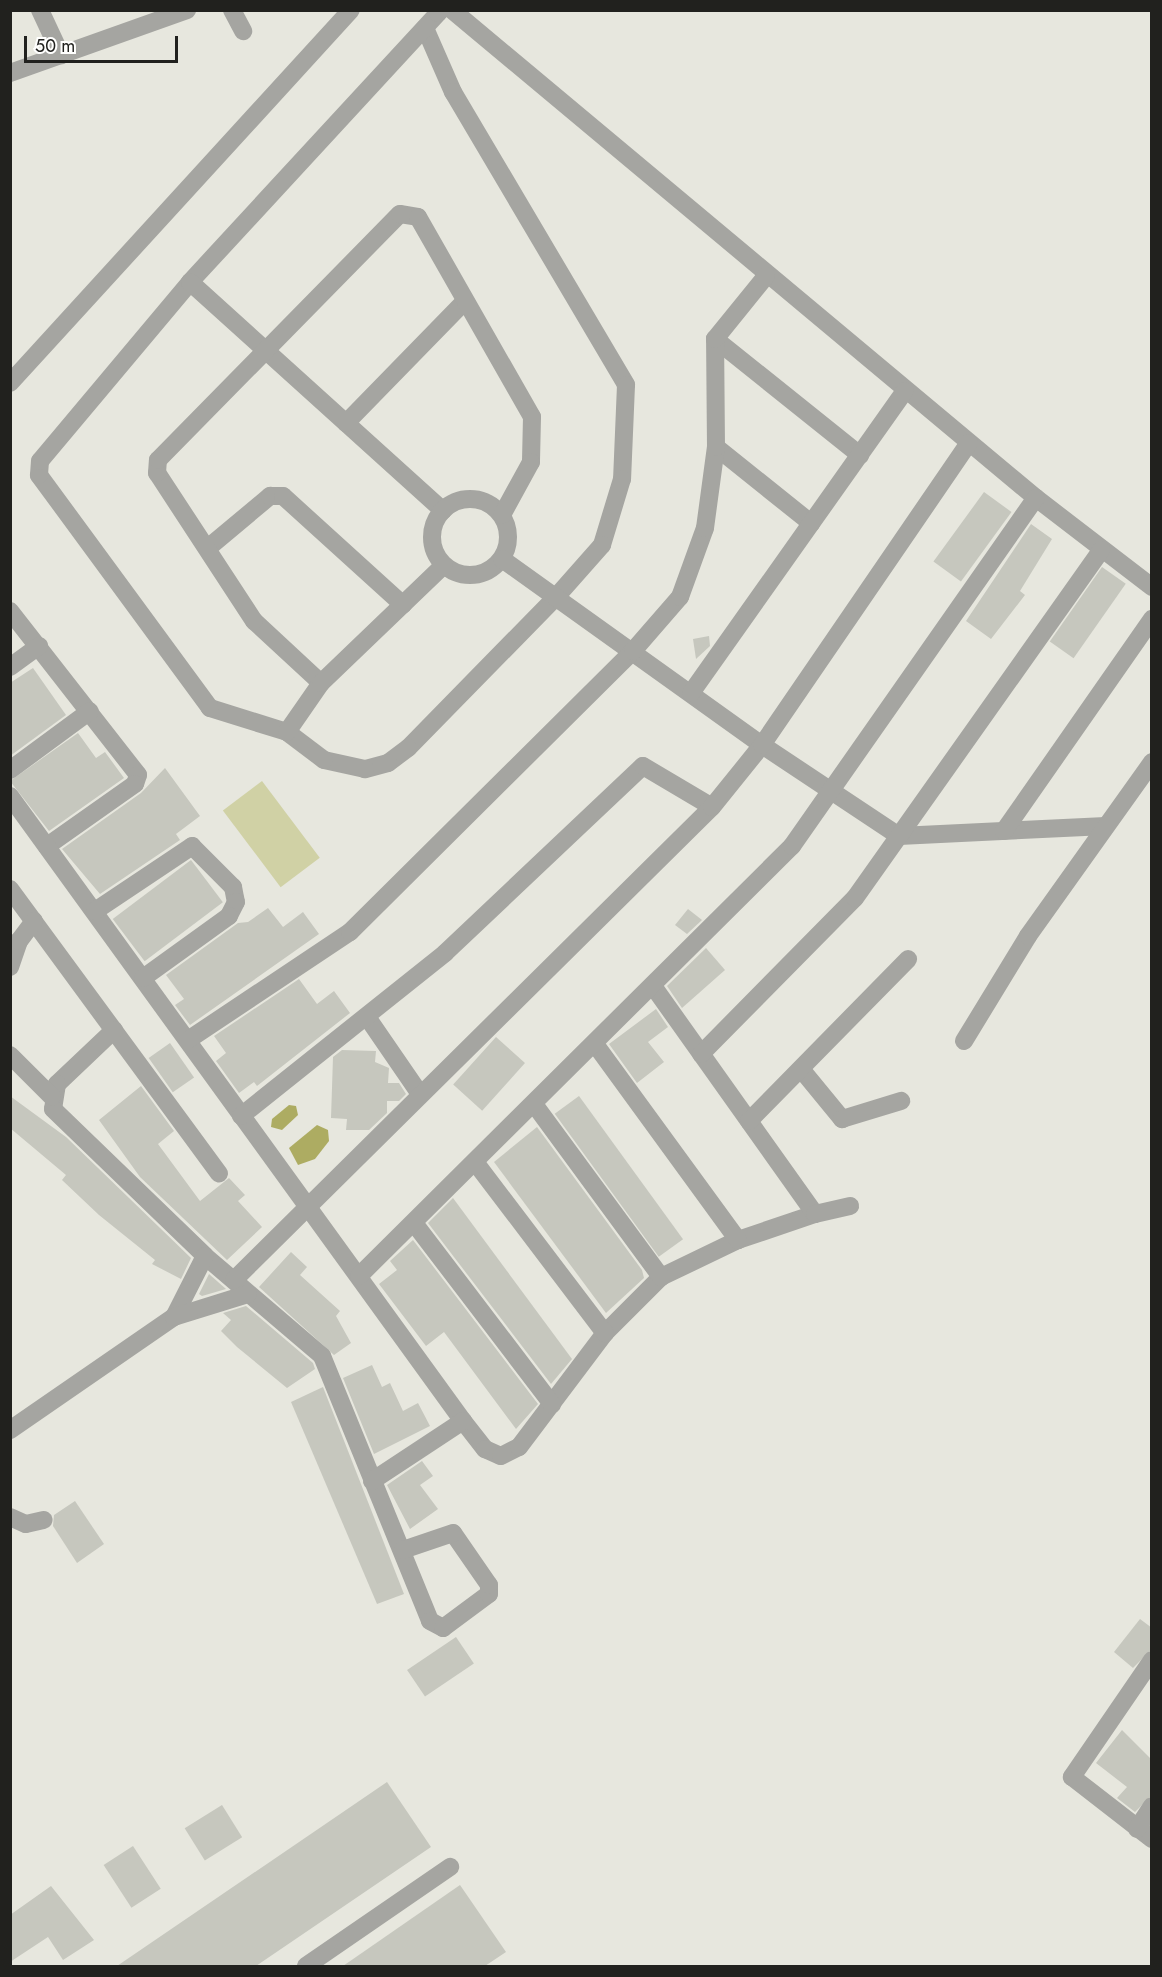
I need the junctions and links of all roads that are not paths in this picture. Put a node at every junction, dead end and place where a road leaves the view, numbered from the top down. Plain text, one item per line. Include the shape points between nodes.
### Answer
1 (40, 10) edge
2 (187, 10) edge
3 (232, 10) edge
4 (351, 10) edge
5 (441, 10) edge
6 (452, 10) edge
7 (142, 18) edge
8 (425, 28) junction
9 (243, 31) dead end
10 (61, 55) junction
11 (10, 74) edge
12 (766, 276) junction
13 (190, 282) junction
14 (465, 301) junction
15 (715, 339) junction
16 (264, 349) junction
17 (10, 383) edge
18 (905, 391) junction
19 (346, 423) junction
20 (969, 443) junction
21 (716, 447) junction
22 (860, 455) junction
23 (1036, 498) junction
24 (443, 511) junction
25 (502, 514) junction
26 (812, 523) junction
27 (209, 547) junction
28 (1101, 550) junction
29 (502, 559) junction
30 (444, 565) junction
31 (1152, 587) edge
32 (556, 597) junction
33 (403, 605) junction
34 (10, 611) edge
35 (1152, 619) edge
36 (39, 646) junction
37 (633, 651) junction
38 (10, 667) edge
39 (321, 683) junction
40 (691, 693) junction
41 (90, 711) junction
42 (287, 732) junction
43 (762, 745) junction
44 (1152, 762) edge
45 (10, 770) edge
46 (831, 792) junction
47 (10, 796) edge
48 (712, 807) junction
49 (1106, 826) junction
50 (1004, 831) junction
51 (899, 836) junction
52 (47, 846) junction
53 (10, 889) edge
54 (94, 911) junction
55 (34, 921) junction
56 (908, 959) dead end
57 (10, 967) edge
58 (143, 978) junction
59 (653, 986) junction
60 (367, 1017) junction
61 (114, 1030) junction
62 (188, 1040) junction
63 (964, 1041) dead end
64 (595, 1044) junction
65 (701, 1054) junction
66 (10, 1055) edge
67 (801, 1069) junction
68 (420, 1094) junction
69 (51, 1097) junction
70 (901, 1101) dead end
71 (534, 1104) junction
72 (242, 1116) junction
73 (748, 1121) junction
74 (475, 1162) junction
75 (219, 1173) dead end
76 (309, 1206) junction
77 (850, 1206) dead end
78 (815, 1214) junction
79 (414, 1223) junction
80 (738, 1240) junction
81 (205, 1256) junction
82 (359, 1276) junction
83 (661, 1277) junction
84 (234, 1280) junction
85 (248, 1294) junction
86 (174, 1317) junction
87 (605, 1333) junction
88 (552, 1404) junction
89 (463, 1421) junction
90 (10, 1430) edge
91 (372, 1481) junction
92 (10, 1517) edge
93 (44, 1520) dead end
94 (403, 1550) junction
95 (1152, 1660) edge
96 (1152, 1806) edge
97 (1144, 1834) edge
98 (450, 1867) dead end
99 (306, 1966) edge

1 - 10 street
2 - 7 street
3 - 9 street
4 - 17 street
5 - 8 street
6 - 12 street
7 - 10 street
8 - 13 street
8 - 32 street via 453,92 626,385 622,479 602,544
10 - 11 street
12 - 15 street
12 - 18 street
13 - 16 street
13 - 42 street via 46,449 39,475 210,708
14 - 16 street via 418,217 400,214 334,286
14 - 19 street
14 - 25 street via 532,417 531,462
15 - 21 street
15 - 22 street
16 - 19 street
16 - 27 street via 158,460 157,473
18 - 20 street
18 - 22 street
19 - 24 street
20 - 23 street
20 - 43 street
21 - 26 street
21 - 37 street via 705,528 680,597
22 - 26 street
23 - 28 street
23 - 46 street
24 - 25 street via 473,499
24 - 30 street via 433,528 434,548
25 - 29 street via 509,537
26 - 40 street
27 - 33 street via 270,496 283,496
27 - 39 street via 254,621
28 - 31 street
28 - 51 street
29 - 30 street via 485,573 463,575
29 - 32 street
30 - 33 street
32 - 37 street
32 - 42 street via 388,763 364,769 324,760
33 - 39 street
34 - 36 street
35 - 50 street
36 - 38 street
36 - 41 street
37 - 40 street
37 - 62 street via 350,932
39 - 42 street
40 - 43 street
41 - 45 street
41 - 52 street via 138,775 135,784
43 - 46 street
43 - 48 street
44 - 49 street
46 - 51 street
46 - 59 street via 778,862
47 - 52 street
48 - 60 street via 643,765 445,953
48 - 68 street
49 - 50 street
49 - 63 street via 1028,936
50 - 51 street
51 - 65 street via 818,941
52 - 54 street
53 - 55 street
54 - 58 street
54 - 58 street via 192,846 233,887 236,902 229,916
55 - 57 street via 19,941
55 - 61 street
56 - 67 street
58 - 62 street
59 - 64 street
59 - 65 street
60 - 68 street
60 - 72 street
61 - 69 street via 57,1084
61 - 75 street
62 - 72 street
64 - 71 street
64 - 80 street
65 - 73 street
66 - 69 street
67 - 70 street via 842,1119
67 - 73 street
68 - 76 street
69 - 81 street via 53,1109
71 - 74 street
71 - 83 street
72 - 76 street
73 - 78 street
74 - 79 street
74 - 87 street
76 - 82 street
76 - 84 street
77 - 78 street
78 - 80 street
79 - 82 street
79 - 88 street
80 - 83 street
81 - 84 street
81 - 86 street
82 - 89 street
83 - 87 street
84 - 85 street
85 - 86 street
85 - 91 street via 322,1356
86 - 90 street
87 - 88 street
88 - 89 street via 519,1447 501,1456 485,1449
89 - 91 street
91 - 94 street
92 - 93 street via 26,1524
94 - 94 street via 435,1626 443,1628 489,1594 489,1585 453,1533
95 - 97 street via 1071,1777
96 - 97 street
98 - 99 street

